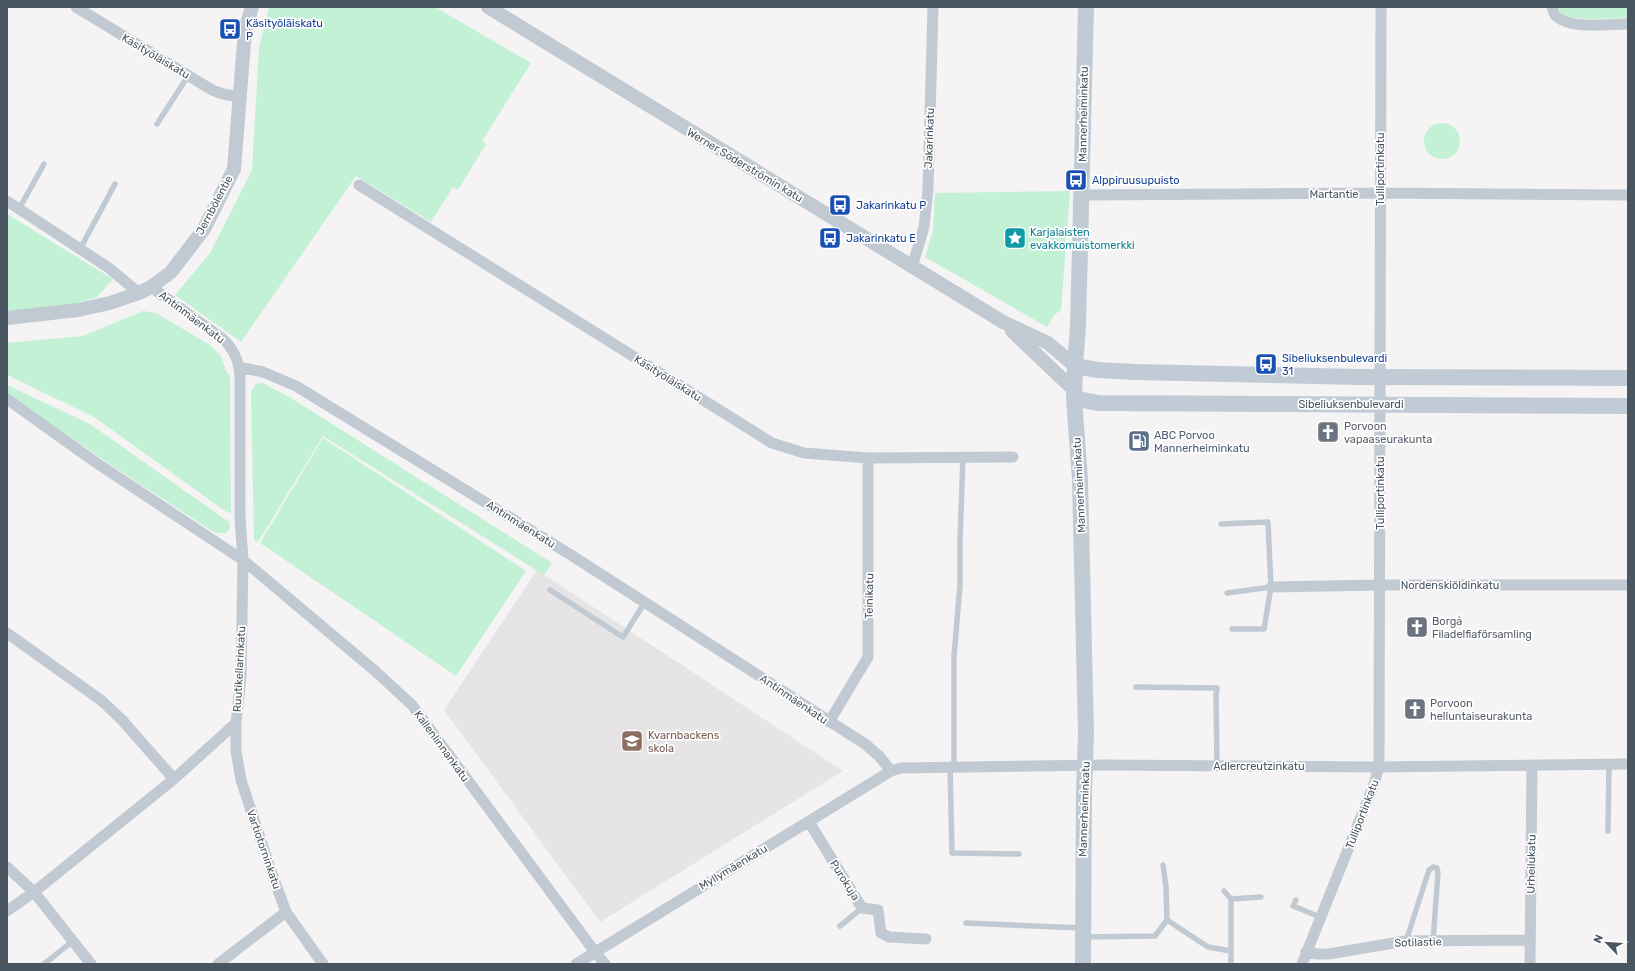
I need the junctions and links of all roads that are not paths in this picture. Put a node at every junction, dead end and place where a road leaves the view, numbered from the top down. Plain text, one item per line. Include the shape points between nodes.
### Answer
1 (76, 7) edge
2 (252, 7) edge
3 (488, 7) edge
4 (932, 7) edge
5 (1086, 7) edge
6 (1381, 7) edge
7 (1552, 7) edge
8 (1628, 24) edge
9 (188, 76) junction
10 (240, 97) junction
11 (157, 124) dead end
12 (44, 164) dead end
13 (115, 184) dead end
14 (359, 185) dead end
15 (1380, 193) junction
16 (1088, 194) dead end
17 (1628, 195) edge
18 (7, 202) edge
19 (18, 209) junction
20 (80, 249) junction
21 (912, 267) junction
22 (151, 287) junction
23 (139, 293) junction
24 (7, 318) edge
25 (1003, 322) junction
26 (1075, 366) junction
27 (239, 367) junction
28 (1380, 377) junction
29 (1628, 378) edge
30 (1074, 394) junction
31 (7, 399) edge
32 (1380, 404) junction
33 (1628, 406) edge
34 (963, 457) junction
35 (1013, 457) dead end
36 (868, 458) junction
37 (1221, 524) dead end
38 (243, 560) junction
39 (1380, 584) junction
40 (1628, 585) edge
41 (1271, 587) junction
42 (550, 590) dead end
43 (1227, 593) dead end
44 (645, 602) junction
45 (1232, 629) dead end
46 (7, 633) edge
47 (1136, 687) dead end
48 (829, 722) junction
49 (236, 723) junction
50 (1609, 764) junction
51 (1628, 764) edge
52 (1532, 765) junction
53 (1086, 766) junction
54 (1217, 766) junction
55 (952, 767) junction
56 (1379, 767) junction
57 (891, 771) junction
58 (174, 779) junction
59 (808, 822) junction
60 (1608, 831) dead end
61 (1019, 854) dead end
62 (1163, 865) dead end
63 (7, 867) edge
64 (1224, 891) dead end
65 (34, 892) junction
66 (1261, 897) dead end
67 (1231, 899) junction
68 (1296, 900) dead end
69 (862, 908) junction
70 (7, 911) edge
71 (286, 912) junction
72 (1320, 917) junction
73 (1167, 920) junction
74 (966, 923) dead end
75 (840, 926) dead end
76 (1083, 933) junction
77 (926, 938) dead end
78 (1406, 940) junction
79 (1433, 940) junction
80 (1530, 940) junction
81 (73, 941) junction
82 (1231, 951) junction
83 (594, 952) junction
84 (1306, 952) junction
85 (44, 964) edge
86 (91, 964) edge
87 (218, 964) edge
88 (323, 964) edge
89 (576, 964) edge
90 (605, 964) edge
91 (1083, 964) edge
92 (1230, 964) edge
93 (1302, 964) edge
94 (1530, 964) edge

1 - 9 street, Käsityöläiskatu
2 - 10 street, Jernbölentie via 245,30
3 - 21 street, Werner Söderströmin katu
4 - 21 street, Jakarinkatu via 928,189 924,228
5 - 26 main road, Mannerheiminkatu via 1079,310
6 - 15 street, Tulliportinkatu
7 - 8 street via 1555,15 1577,24
9 - 10 street, Käsityöläiskatu via 212,90
9 - 11 lane
10 - 22 street, Jernbölentie via 234,169 204,228 171,272
12 - 19 lane
13 - 20 lane
14 - 36 street, Käsityöläiskatu via 772,443 804,453
15 - 16 street, Martantie
15 - 17 street, Martantie
15 - 28 street, Tulliportinkatu
18 - 19 street
19 - 20 street
20 - 23 street via 109,268
21 - 25 street, Werner Söderströmin katu
22 - 23 street, Jernbölentie
22 - 27 street, Antinmäenkatu via 223,339 231,347
23 - 24 street, Jernbölentie via 78,310
25 - 26 street, Werner Söderströmin katu via 1048,343
25 - 30 street, Werner Söderströmin katu
26 - 28 main road via 1135,372
26 - 30 main road, Mannerheiminkatu
27 - 38 street, Ruutikellarinkatu via 240,518
27 - 44 street, Antinmäenkatu via 263,372 296,386
28 - 29 main road
28 - 32 street, Tulliportinkatu
30 - 32 main road, Sibeliuksenbulevardi via 1098,403
30 - 53 main road, Mannerheiminkatu via 1080,480
31 - 38 street, Kallenlinnankatu via 95,462
32 - 33 main road, Sibeliuksenbulevardi
32 - 39 street, Tulliportinkatu
34 - 35 street, Käsityöläiskatu
34 - 36 street, Käsityöläiskatu
34 - 55 lane
36 - 48 street, Teinikatu via 868,657
37 - 41 lane via 1268,522
38 - 49 street, Ruutikellarinkatu
38 - 83 street, Kallenlinnankatu via 412,705
39 - 40 street, Nordenskiöldinkatu
39 - 41 street, Nordenskiöldinkatu
39 - 56 street, Tulliportinkatu
41 - 43 lane
41 - 45 lane via 1264,629
42 - 44 lane via 623,637
44 - 48 street, Antinmäenkatu
46 - 58 street via 102,702 122,720
47 - 54 lane via 1217,688
48 - 57 street, Antinmäenkatu via 865,744
49 - 58 street, Ruutikellarinkatu
49 - 71 street, Vartiotorninkatu via 236,750 241,780
50 - 51 street, Adlercreutzinkatu
50 - 52 street, Adlercreutzinkatu
50 - 60 lane
52 - 56 street, Adlercreutzinkatu
52 - 80 street, Urheilukatu
53 - 54 street, Adlercreutzinkatu
53 - 55 street, Adlercreutzinkatu
53 - 76 main road, Mannerheiminkatu
54 - 56 street, Adlercreutzinkatu
55 - 57 street, Adlercreutzinkatu via 912,767
55 - 61 lane via 952,853
56 - 72 street, Tulliportinkatu
57 - 59 street, Myllymäenkatu
58 - 65 street, Ruutikellarinkatu
59 - 69 street, Purokuja
59 - 83 street, Myllymäenkatu
62 - 73 lane
63 - 65 street
64 - 67 lane
65 - 70 street, Ruutikellarinkatu
65 - 81 street
66 - 67 lane
67 - 82 lane
68 - 72 lane via 1293,906
69 - 75 lane
69 - 77 street, Purokuja via 878,910 881,933 889,937
71 - 87 street
71 - 88 street, Vartiotorninkatu
72 - 84 street, Tulliportinkatu
73 - 76 lane via 1155,936
73 - 82 lane via 1208,947
74 - 76 lane
76 - 91 main road, Mannerheiminkatu
78 - 79 street, Sotilastie
78 - 79 lane via 1429,870 1433,867 1437,868 1438,874
78 - 84 street, Sotilastie via 1329,954
79 - 80 street, Sotilastie
80 - 94 street, Urheilukatu
81 - 85 lane
81 - 86 street
82 - 92 lane
83 - 89 street, Myllymäenkatu
83 - 90 street, Kallenlinnankatu
84 - 93 street, Tulliportinkatu

